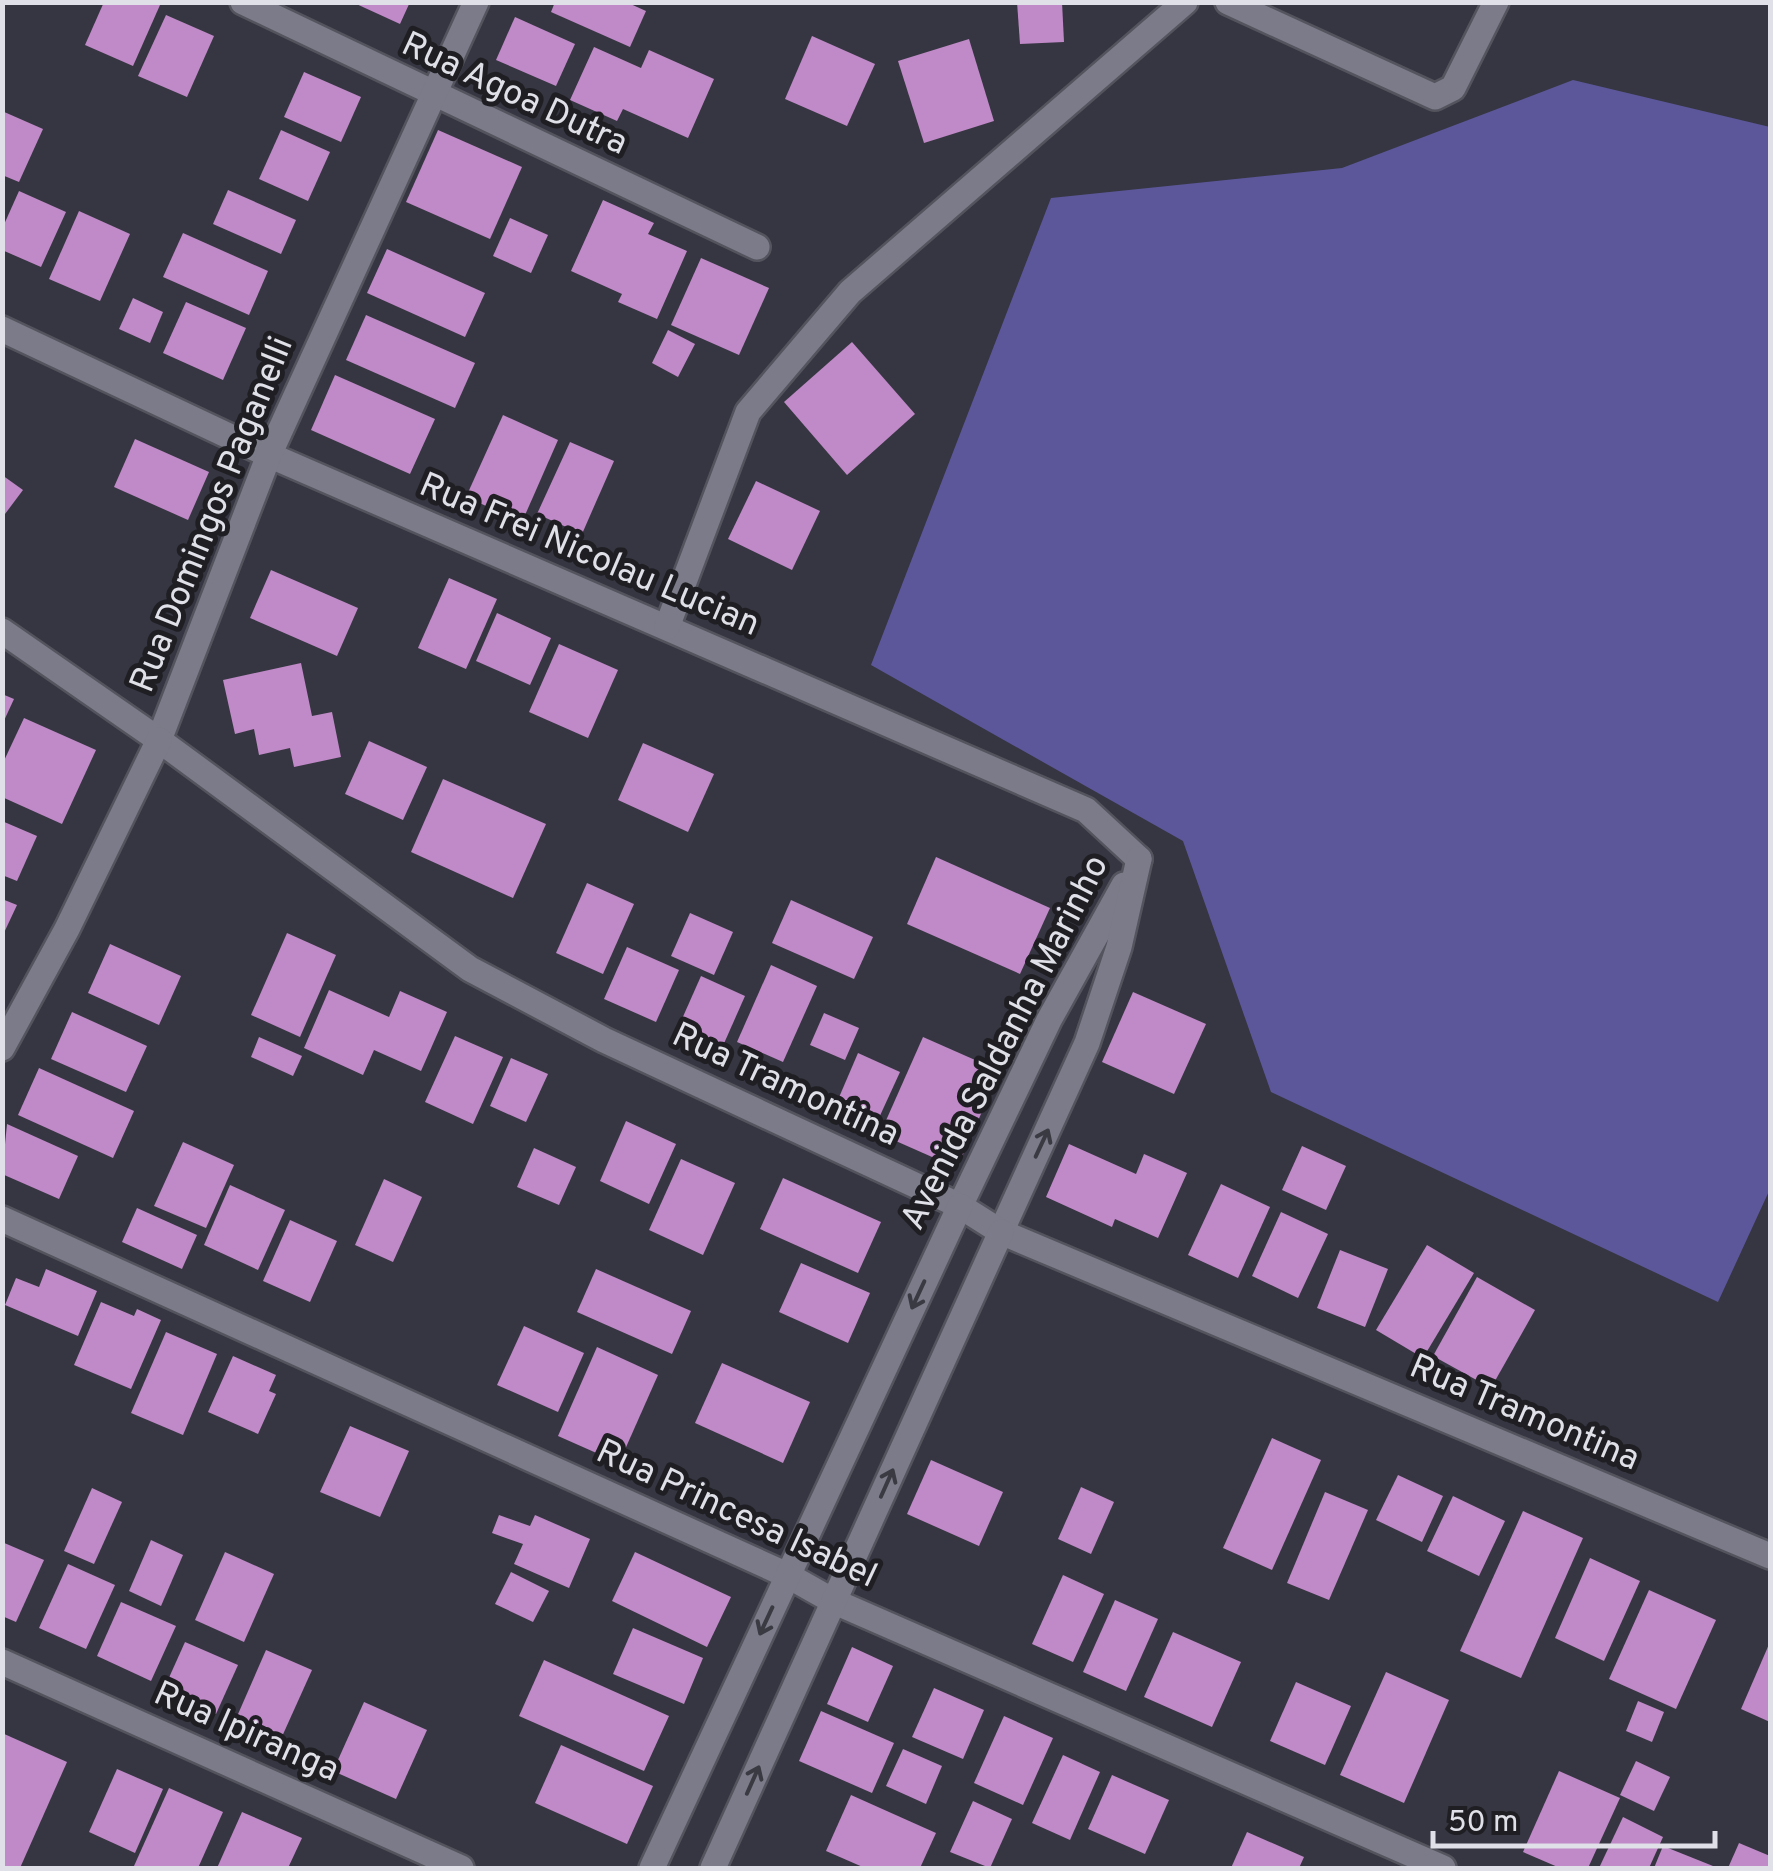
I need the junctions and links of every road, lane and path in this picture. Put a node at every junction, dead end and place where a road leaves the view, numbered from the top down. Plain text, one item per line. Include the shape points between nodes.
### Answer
1 (243, 2) edge
2 (476, 2) edge
3 (1184, 2) edge
4 (1228, 2) edge
5 (1496, 2) edge
6 (434, 96) junction
7 (757, 247) dead end
8 (2, 329) edge
9 (269, 455) junction
10 (667, 628) junction
11 (2, 631) edge
12 (160, 740) junction
13 (1138, 858) junction
14 (2, 1048) edge
15 (960, 1206) junction
16 (2, 1218) edge
17 (1001, 1232) junction
18 (1770, 1556) edge
19 (787, 1575) junction
20 (834, 1601) junction
21 (2, 1662) edge
22 (460, 1868) edge
23 (652, 1868) edge
24 (713, 1868) edge
25 (1443, 1868) edge

1 - 6 street, Rua Agoa Dutra
2 - 6 street, Rua Domingos Paganelli
3 - 10 street via 850,292 748,412
4 - 5 street via 1435,97 1454,88
6 - 7 street, Rua Agoa Dutra
6 - 9 street, Rua Domingos Paganelli
8 - 9 street, Rua Frei Nicolau Lucian
9 - 10 street, Rua Frei Nicolau Lucian
9 - 12 street, Rua Domingos Paganelli
10 - 13 street, Rua Frei Nicolau Lucian via 1086,810
11 - 12 street, Rua Tramontina
12 - 14 street, Rua Domingos Paganelli
12 - 15 street, Rua Tramontina via 470,968 604,1040
13 - 15 street, Avenida Saldanha Marinho
17 -> 13 street, Avenida Saldanha Marinho via 1088,1042 1119,948
15 - 17 street, Rua Tramontina
15 -> 19 street, Avenida Saldanha Marinho
16 - 19 street, Rua Princesa Isabel
17 - 18 street, Rua Tramontina
20 -> 17 street, Avenida Saldanha Marinho
19 - 20 street, Rua Princesa Isabel
19 -> 23 street, Avenida Saldanha Marinho
24 -> 20 street, Avenida Saldanha Marinho
20 - 25 street, Rua Princesa Isabel
21 - 22 street, Rua Ipiranga

